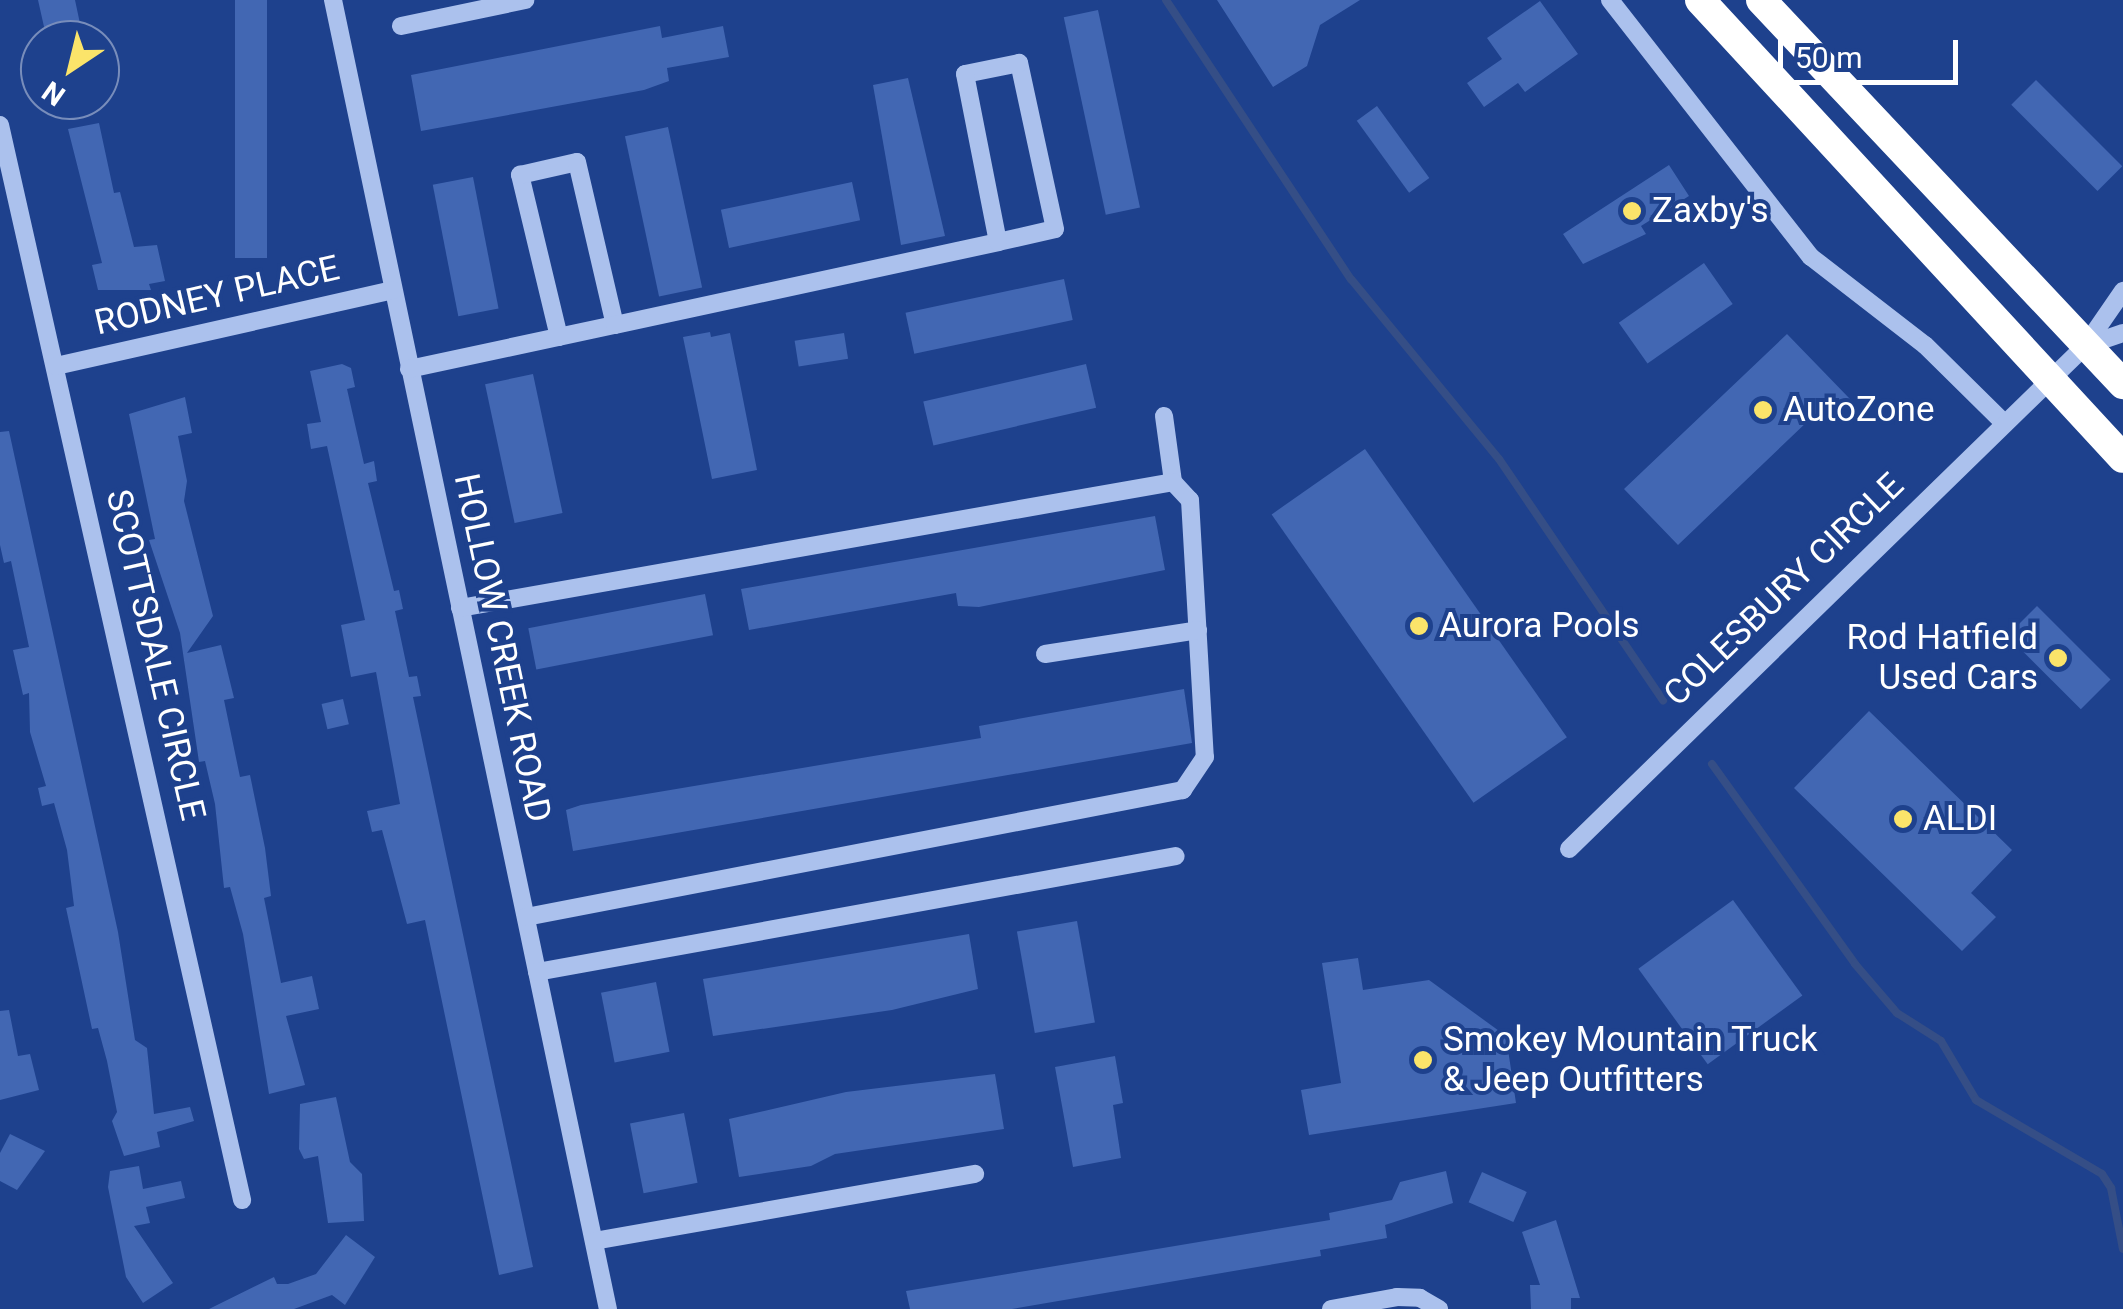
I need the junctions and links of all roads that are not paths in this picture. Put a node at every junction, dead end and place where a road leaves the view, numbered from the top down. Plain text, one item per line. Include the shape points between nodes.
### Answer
1 (333, 0) edge
2 (524, 0) edge
3 (1610, 0) edge
4 (1700, 0) edge
5 (1761, 0) edge
6 (401, 26) dead end
7 (0, 125) edge
8 (998, 242) junction
9 (393, 290) junction
10 (2123, 291) edge
11 (615, 326) junction
12 (2123, 333) edge
13 (558, 337) junction
14 (2085, 346) junction
15 (56, 366) junction
16 (409, 369) junction
17 (2047, 380) junction
18 (2123, 384) edge
19 (1164, 416) dead end
20 (2002, 422) junction
21 (2123, 458) edge
22 (1174, 482) junction
23 (460, 608) junction
24 (1198, 630) junction
25 (1045, 654) dead end
26 (1570, 849) dead end
27 (1176, 856) dead end
28 (526, 917) junction
29 (537, 972) junction
30 (975, 1174) dead end
31 (242, 1200) dead end
32 (594, 1241) junction
33 (608, 1309) edge
34 (1330, 1309) edge
35 (1439, 1309) edge

1 - 9 street, HOLLOW CREEK ROAD
2 - 6 street
3 - 20 street via 1811,257 1925,346
4 - 17 highway
5 - 14 highway
7 - 15 street, SCOTTSDALE CIRCLE
8 - 8 street via 1055,229 1019,63 965,74
8 - 11 street
9 - 15 street, RODNEY PLACE
9 - 16 street, HOLLOW CREEK ROAD
10 - 14 street
11 - 13 street
11 - 13 street via 577,162 520,175
12 - 14 street
13 - 16 street
14 - 17 street, COLESBURY CIRCLE
14 - 18 highway
15 - 31 street, SCOTTSDALE CIRCLE
16 - 23 street, HOLLOW CREEK ROAD
17 - 20 street, COLESBURY CIRCLE
17 - 21 highway
19 - 22 street
20 - 26 street, COLESBURY CIRCLE
22 - 23 street
22 - 24 street via 1190,500
23 - 28 street, HOLLOW CREEK ROAD
24 - 25 street
24 - 28 street via 1205,757 1183,790
27 - 29 street
28 - 29 street, HOLLOW CREEK ROAD
29 - 32 street, HOLLOW CREEK ROAD
30 - 32 street
32 - 33 street, HOLLOW CREEK ROAD
34 - 35 street via 1397,1298 1420,1298

